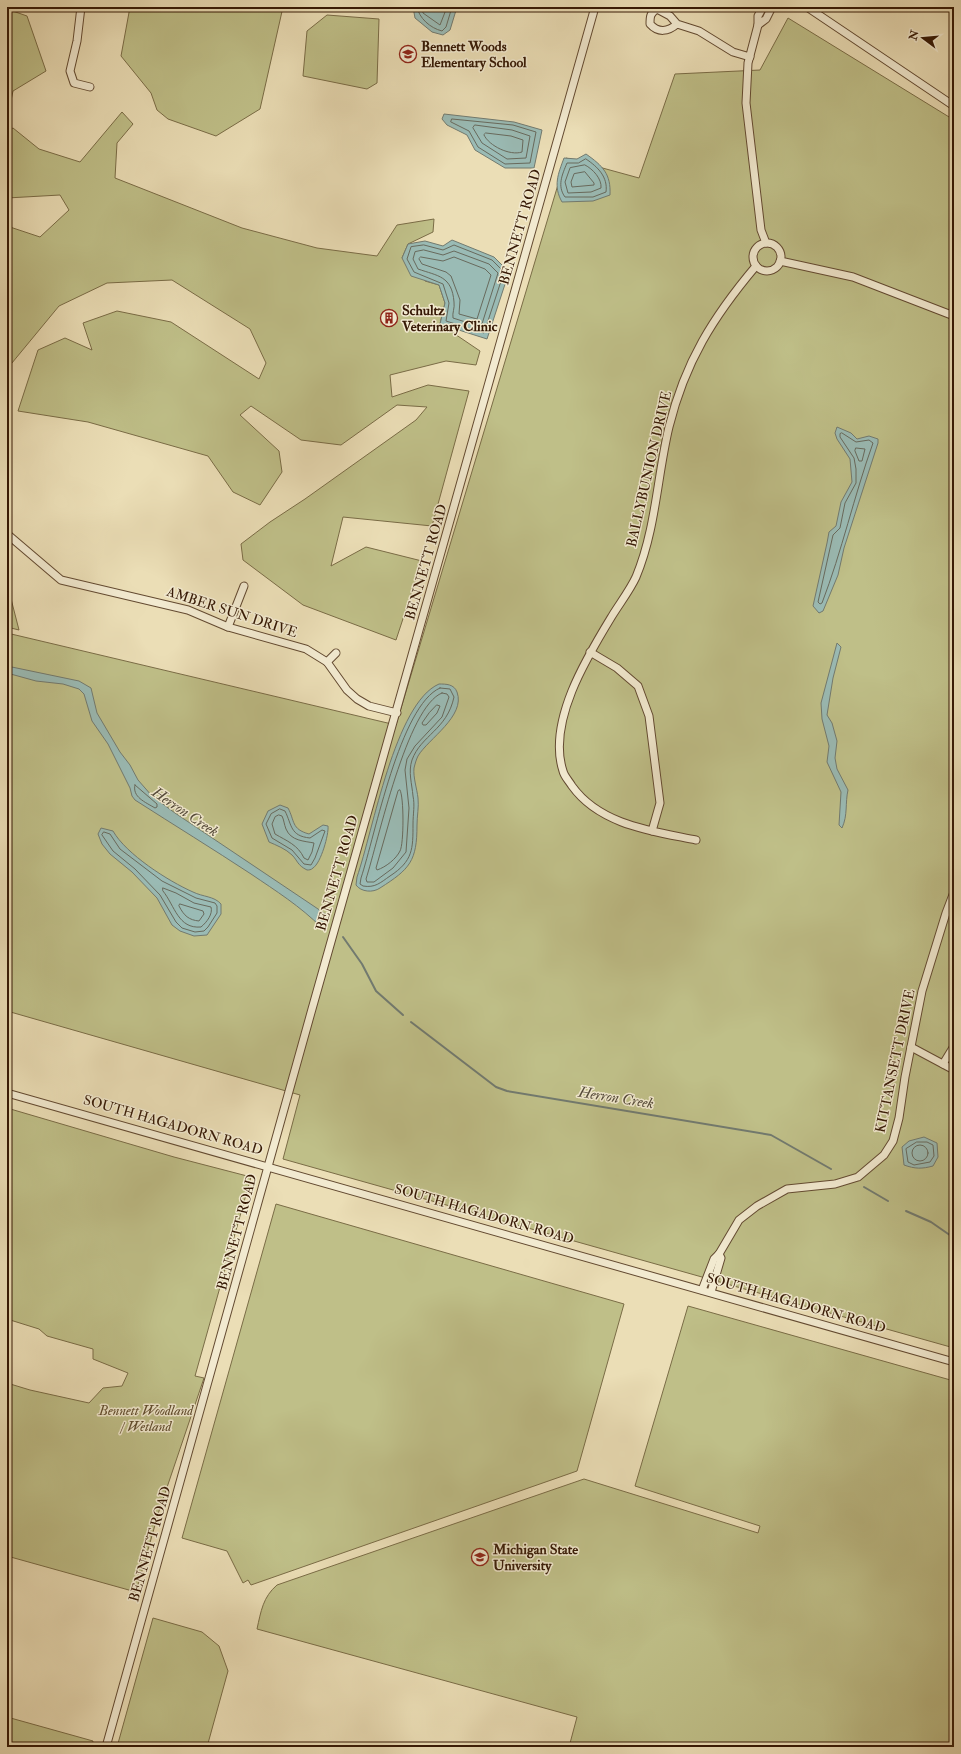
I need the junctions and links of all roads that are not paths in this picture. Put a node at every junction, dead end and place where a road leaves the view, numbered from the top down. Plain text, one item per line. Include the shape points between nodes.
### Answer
1 (82, 7) edge
2 (595, 7) edge
3 (763, 7) edge
4 (772, 7) edge
5 (807, 7) edge
6 (677, 24) dead end
7 (758, 25) junction
8 (750, 57) junction
9 (90, 87) dead end
10 (954, 106) edge
11 (766, 243) junction
12 (780, 261) junction
13 (756, 266) junction
14 (954, 316) edge
15 (7, 534) edge
16 (244, 586) dead end
17 (228, 626) junction
18 (590, 652) junction
19 (336, 653) dead end
20 (327, 662) junction
21 (397, 713) junction
22 (652, 831) junction
23 (696, 840) dead end
24 (954, 892) edge
25 (954, 1046) edge
26 (911, 1047) junction
27 (943, 1064) junction
28 (954, 1070) edge
29 (7, 1093) edge
30 (268, 1166) junction
31 (719, 1254) junction
32 (702, 1290) junction
33 (711, 1292) junction
34 (954, 1362) edge
35 (106, 1747) edge

1 - 9 street via 70,71 74,83
2 - 21 street, BENNETT ROAD
3 - 7 street via 758,16
4 - 7 street via 766,19
5 - 10 street
6 - 8 street via 699,31 733,52
7 - 8 street
8 - 11 street via 746,105 762,230
11 - 12 street via 778,248
11 - 13 street via 754,251
12 - 13 street via 772,270 763,271
12 - 14 street via 853,278
13 - 18 street, BALLYBUNION DRIVE via 707,331 683,381 669,428 650,535 636,578
15 - 17 street, AMBER SUN DRIVE via 61,580 188,610
16 - 17 street
17 - 20 street, AMBER SUN DRIVE via 306,649
18 - 22 street via 617,668 638,686 649,716 660,803
18 - 22 street, BALLYBUNION DRIVE via 564,712 558,741 563,772 580,797 609,818
19 - 20 street
20 - 21 street, AMBER SUN DRIVE via 347,690 357,699 369,706
21 - 30 street, BENNETT ROAD
22 - 23 street, BALLYBUNION DRIVE
24 - 26 street, KITTANSETT DRIVE via 922,992
25 - 27 street
26 - 27 street
26 - 31 street, KITTANSETT DRIVE via 904,1077 900,1118 893,1141 884,1155 858,1178 835,1184 787,1190 757,1206 739,1220
27 - 28 street
29 - 30 street, SOUTH HAGADORN ROAD
30 - 32 street, SOUTH HAGADORN ROAD
30 - 35 street, BENNETT ROAD
31 - 32 street, KITTANSETT DRIVE via 714,1259
31 - 33 street, KITTANSETT DRIVE via 721,1258
32 - 33 street, SOUTH HAGADORN ROAD
33 - 34 street, SOUTH HAGADORN ROAD

